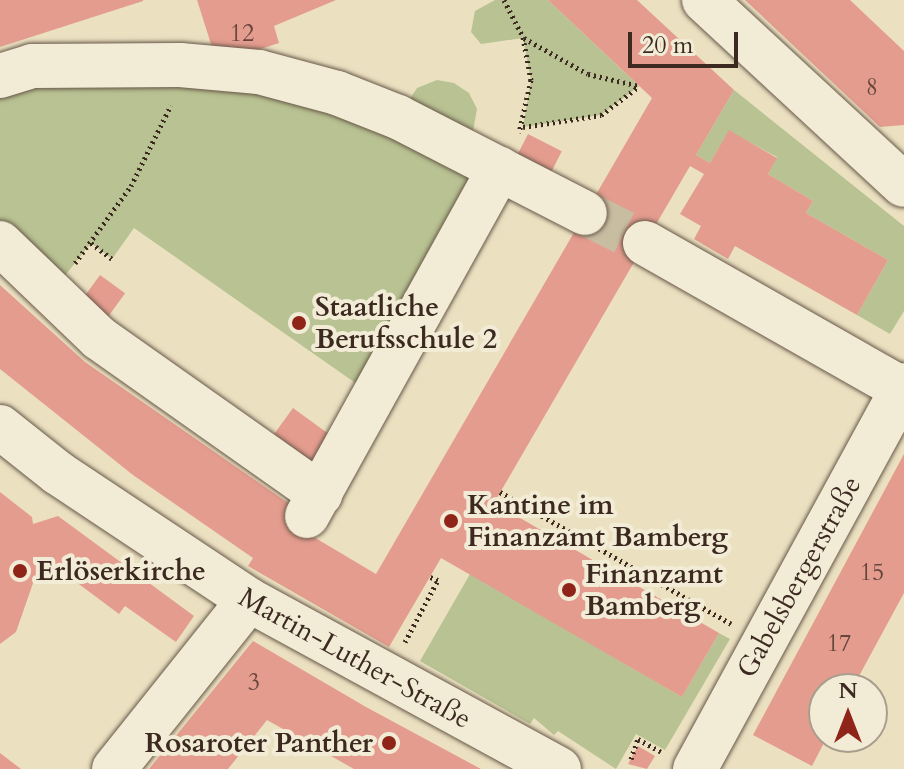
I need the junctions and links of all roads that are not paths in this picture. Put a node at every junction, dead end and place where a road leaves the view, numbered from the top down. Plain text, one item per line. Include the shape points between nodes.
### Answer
1 (704, 0) edge
2 (0, 76) edge
3 (499, 169) junction
4 (904, 185) edge
5 (585, 213) tunnel mouth
6 (0, 243) edge
7 (645, 243) tunnel mouth
8 (903, 387) edge
9 (0, 427) edge
10 (249, 600) junction
11 (686, 765) edge
12 (114, 769) edge
13 (559, 769) edge

1 - 4 street
2 - 3 street via 32,66 180,65 259,72 337,93
3 - 5 street
3 - 6 street via 314,505 50,295
7 - 8 street
8 - 11 street, Gabelsbergerstraße via 763,642
9 - 10 street, Martin-Luther-Straße via 58,473
10 - 12 street
10 - 13 street, Martin-Luther-Straße

